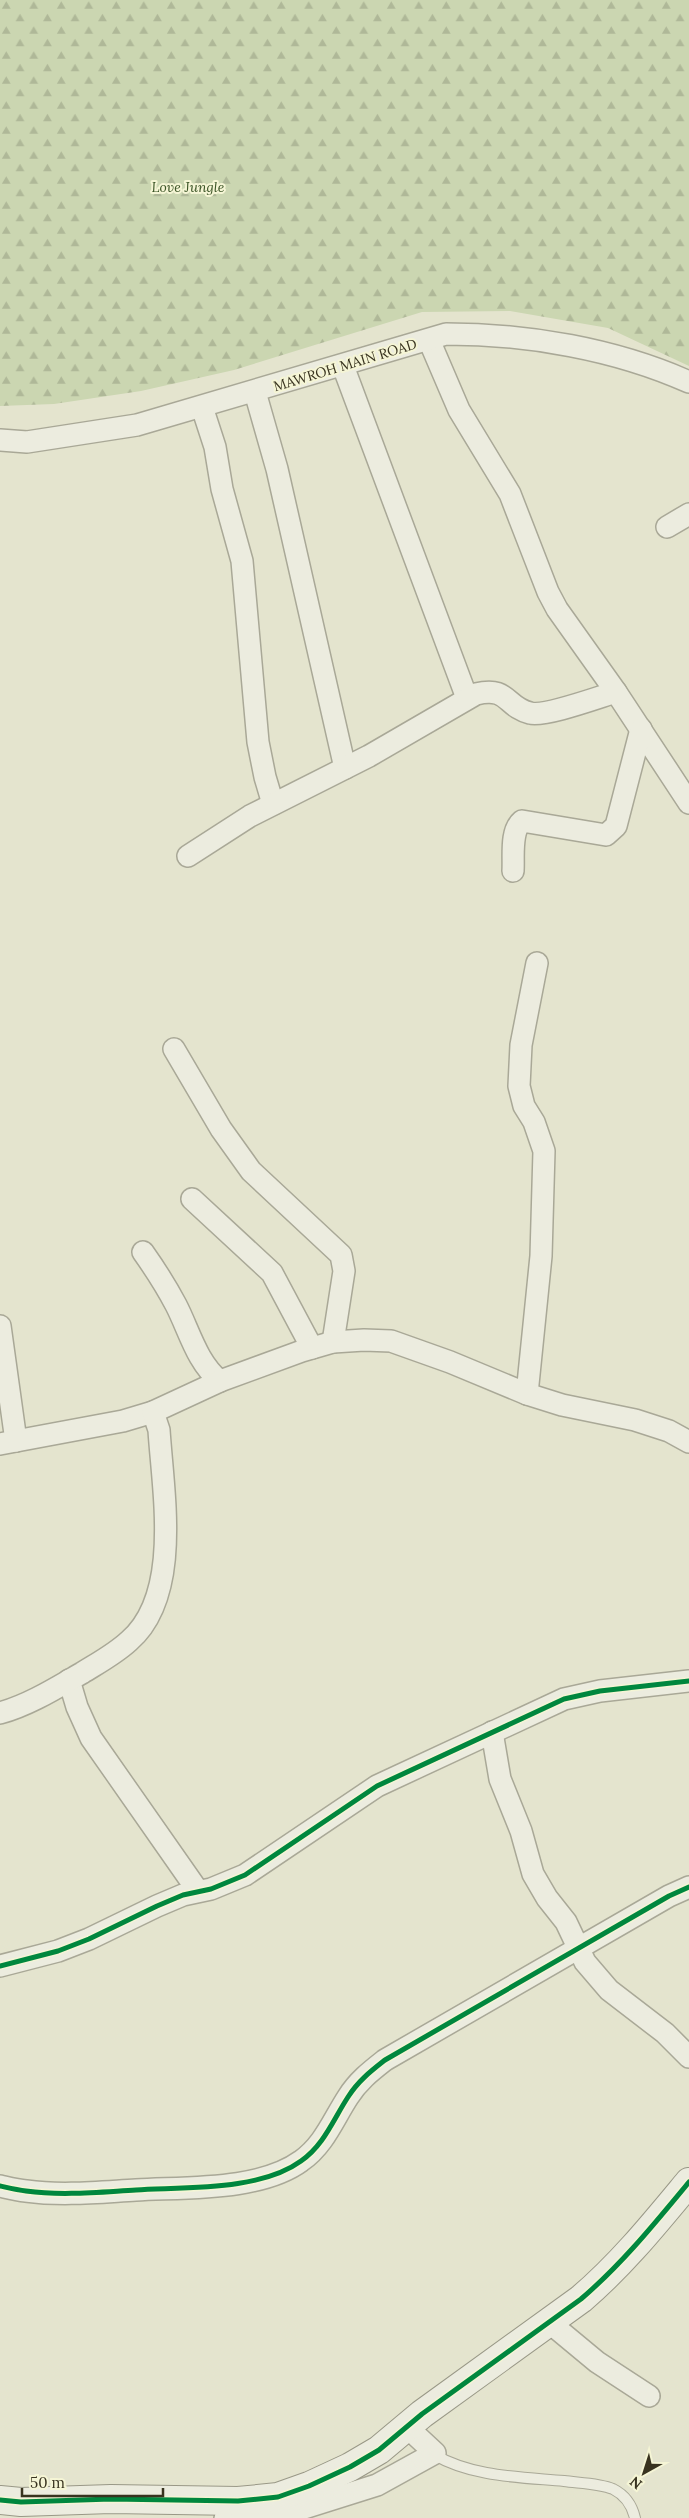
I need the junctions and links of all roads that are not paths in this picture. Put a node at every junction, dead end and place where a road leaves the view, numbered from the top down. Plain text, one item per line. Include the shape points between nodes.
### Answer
1 (429, 340) junction
2 (343, 366) junction
3 (689, 382) edge
4 (254, 392) junction
5 (202, 407) junction
6 (0, 440) edge
7 (689, 514) edge
8 (667, 527) dead end
9 (616, 692) junction
10 (467, 698) junction
11 (641, 729) junction
12 (345, 768) junction
13 (689, 803) edge
14 (273, 804) junction
15 (188, 856) dead end
16 (513, 871) dead end
17 (537, 963) dead end
18 (174, 1049) dead end
19 (192, 1199) dead end
20 (143, 1252) dead end
21 (0, 1326) edge
22 (333, 1342) junction
23 (312, 1348) junction
24 (220, 1381) junction
25 (527, 1394) junction
26 (154, 1412) junction
27 (689, 1442) edge
28 (8, 1443) edge
29 (69, 1680) junction
30 (689, 1681) edge
31 (0, 1713) edge
32 (492, 1732) junction
33 (689, 1887) edge
34 (198, 1891) junction
35 (577, 1950) junction
36 (0, 1966) edge
37 (689, 2056) edge
38 (689, 2182) edge
39 (0, 2186) edge
40 (550, 2323) junction
41 (649, 2396) dead end
42 (407, 2427) junction
43 (433, 2454) junction
44 (0, 2500) edge
45 (225, 2518) edge
46 (635, 2518) edge

1 - 2 street, MAWROH MAIN ROAD
1 - 3 street, MAWROH MAIN ROAD via 446,334 488,334 586,349 638,363
1 - 9 street via 459,410 510,494 557,609
2 - 4 street, MAWROH MAIN ROAD
2 - 10 street
4 - 5 street, MAWROH MAIN ROAD
4 - 12 street via 277,469
5 - 6 street, MAWROH MAIN ROAD via 137,425 80,435 27,442
5 - 14 street via 215,447 222,489 242,561 258,742
7 - 8 street
9 - 10 street via 537,714 521,709 490,690
9 - 11 street
10 - 12 street
11 - 13 street
11 - 16 street via 612,832 606,835 522,821 515,833
12 - 14 street
14 - 15 street
17 - 25 street via 521,1045 519,1086 524,1106 544,1150 541,1256
18 - 22 street via 221,1129 251,1171 341,1255 344,1271
19 - 23 street via 272,1273
20 - 24 street via 176,1305 204,1363
21 - 28 street
22 - 23 street
22 - 25 street via 391,1342
23 - 24 street
24 - 26 street
25 - 27 street via 634,1420 669,1431
26 - 28 street via 124,1421
26 - 29 street via 160,1430 164,1517 160,1591 144,1625 130,1641
29 - 31 street via 17,1708
29 - 34 street via 91,1738
30 - 32 street via 600,1691 564,1699
32 - 34 street via 377,1786 245,1875
32 - 35 street via 500,1779 533,1874 566,1922
33 - 35 street
34 - 36 street via 58,1951
35 - 37 street via 609,1990
35 - 39 street via 411,2044 363,2077 318,2147 282,2172 218,2185 84,2193 27,2192
38 - 40 street via 605,2279
40 - 41 street via 597,2362
40 - 42 street via 485,2367
42 - 43 street via 434,2450
42 - 44 street via 379,2450 350,2467 278,2497 238,2501
43 - 45 street via 378,2485 304,2508 277,2514
43 - 46 lane via 455,2466 495,2474 612,2488 626,2498

